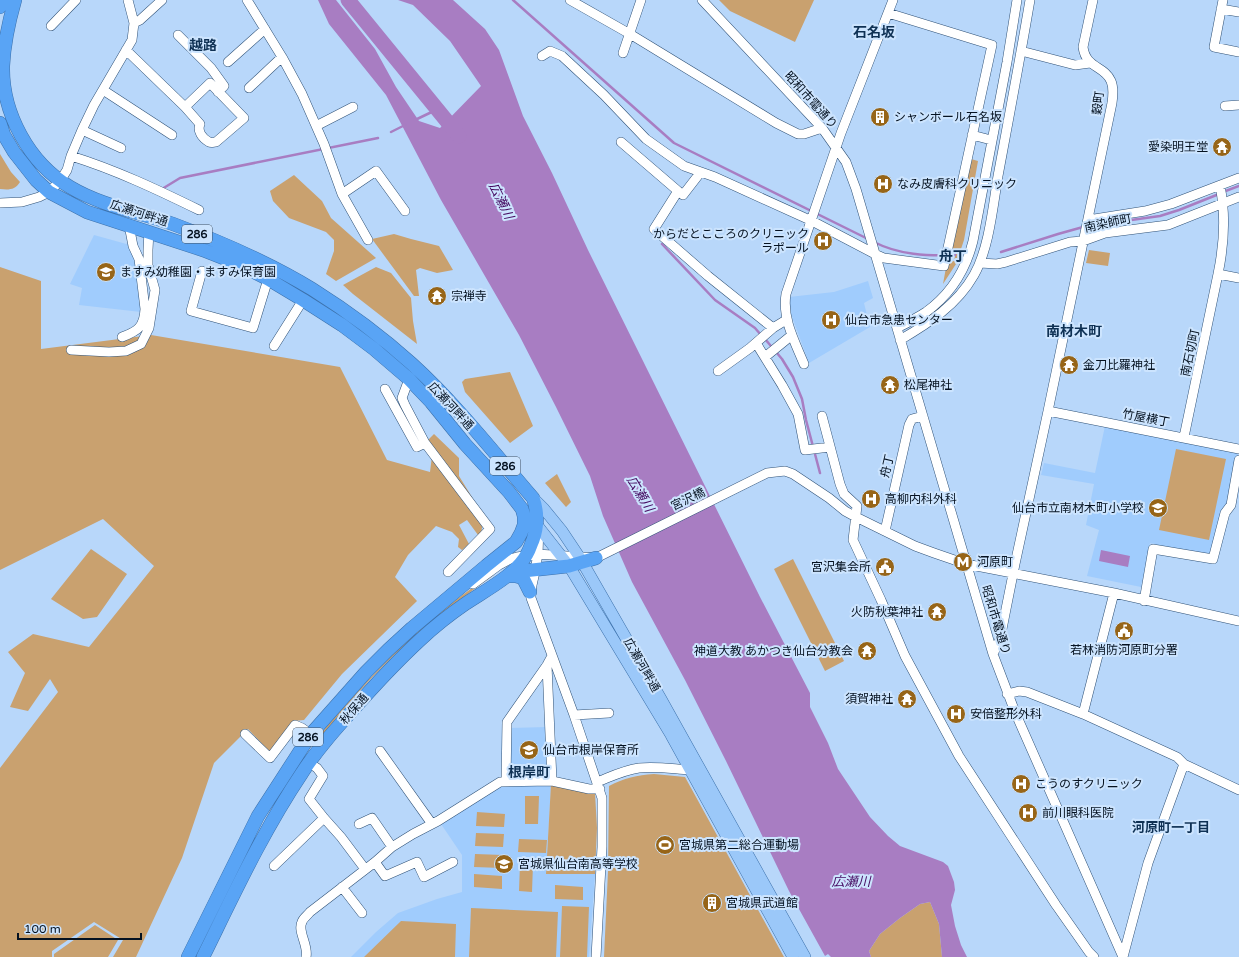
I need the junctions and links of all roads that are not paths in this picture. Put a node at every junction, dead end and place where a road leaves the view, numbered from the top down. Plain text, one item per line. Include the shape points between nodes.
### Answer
1 (2, 0) edge
2 (15, 0) edge
3 (76, 0) edge
4 (128, 0) edge
5 (162, 0) edge
6 (246, 0) edge
7 (570, 0) edge
8 (641, 0) edge
9 (702, 0) edge
10 (892, 0) edge
11 (1017, 0) edge
12 (1030, 0) edge
13 (1092, 0) edge
14 (1222, 4) edge
15 (0, 7) edge
16 (1239, 12) edge
17 (888, 13) junction
18 (134, 23) junction
19 (51, 26) dead end
20 (265, 29) junction
21 (178, 34) dead end
22 (630, 34) junction
23 (126, 50) junction
24 (1021, 51) junction
25 (1239, 52) edge
26 (623, 54) dead end
27 (542, 56) dead end
28 (282, 57) junction
29 (228, 62) dead end
30 (1090, 63) junction
31 (249, 88) dead end
32 (103, 90) junction
33 (218, 92) junction
34 (1239, 105) edge
35 (1225, 106) dead end
36 (185, 107) junction
37 (353, 107) dead end
38 (316, 126) junction
39 (822, 128) junction
40 (82, 130) junction
41 (1, 132) edge
42 (172, 135) dead end
43 (972, 135) junction
44 (991, 140) junction
45 (621, 142) dead end
46 (836, 147) junction
47 (120, 148) dead end
48 (71, 156) junction
49 (700, 173) junction
50 (1239, 178) edge
51 (60, 181) junction
52 (1220, 188) junction
53 (678, 191) junction
54 (49, 192) junction
55 (342, 194) junction
56 (1239, 197) edge
57 (1223, 202) junction
58 (0, 203) edge
59 (199, 210) dead end
60 (405, 211) dead end
61 (812, 219) junction
62 (1087, 221) junction
63 (129, 226) junction
64 (149, 232) junction
65 (1083, 239) junction
66 (368, 240) dead end
67 (874, 251) junction
68 (980, 263) junction
69 (202, 270) dead end
70 (1218, 274) junction
71 (1239, 278) edge
72 (268, 279) junction
73 (303, 300) junction
74 (786, 320) junction
75 (897, 328) junction
76 (771, 330) junction
77 (792, 335) junction
78 (122, 337) dead end
79 (900, 340) junction
80 (758, 341) junction
81 (274, 346) dead end
82 (71, 350) dead end
83 (765, 357) junction
84 (804, 364) dead end
85 (718, 371) dead end
86 (409, 379) junction
87 (385, 389) dead end
88 (1048, 411) junction
89 (822, 416) dead end
90 (923, 416) junction
91 (1184, 438) junction
92 (425, 443) junction
93 (827, 447) junction
94 (1239, 449) edge
95 (1239, 460) edge
96 (533, 498) junction
97 (522, 509) junction
98 (856, 517) junction
99 (537, 523) junction
100 (885, 531) junction
101 (532, 555) junction
102 (597, 557) joint
103 (582, 560) junction
104 (565, 561) junction
105 (966, 564) junction
106 (536, 570) junction
107 (448, 572) dead end
108 (1013, 574) junction
109 (507, 576) junction
110 (530, 592) junction
111 (454, 593) junction
112 (1114, 593) junction
113 (1144, 600) junction
114 (1239, 621) edge
115 (993, 654) junction
116 (552, 656) junction
117 (547, 665) junction
118 (1007, 694) junction
119 (609, 713) dead end
120 (574, 714) junction
121 (1083, 714) junction
122 (245, 734) dead end
123 (310, 734) junction
124 (323, 743) junction
125 (380, 751) dead end
126 (309, 763) junction
127 (1184, 764) junction
128 (690, 770) junction
129 (552, 781) junction
130 (506, 782) junction
131 (598, 786) junction
132 (1239, 790) edge
133 (324, 818) junction
134 (359, 824) dead end
135 (432, 824) junction
136 (392, 847) junction
137 (375, 862) junction
138 (453, 862) dead end
139 (274, 866) dead end
140 (365, 869) junction
141 (342, 887) junction
142 (362, 913) dead end
143 (188, 957) edge
144 (203, 957) edge
145 (306, 957) edge
146 (596, 957) edge
147 (794, 957) edge
148 (805, 957) edge
149 (1094, 957) edge
150 (1123, 957) edge

1 - 15 highway
2 - 51 highway, 広瀬河畔通 / 286 via 4,59 7,98 14,121 26,145
3 - 19 street
4 - 18 street
5 - 18 street
6 - 20 street
7 - 22 street
8 - 22 street
9 - 39 street, 昭和市電通り
10 - 17 street
11 - 44 street
12 - 24 street
13 - 30 street via 1083,47
14 - 16 street
14 - 25 street via 1214,48
17 - 43 street via 992,45
17 - 46 street
18 - 23 street via 132,40
20 - 28 street
20 - 29 street
21 - 33 street via 211,68 224,86
22 - 26 street
22 - 39 street via 798,134
23 - 32 street
23 - 36 street
24 - 30 street via 1075,65
24 - 68 street via 988,233
27 - 49 street via 550,51 562,56 646,139 684,166
28 - 31 street
28 - 38 street
30 - 62 street, 穀町 via 1109,77 1113,92
32 - 40 street
32 - 42 street
33 - 36 street via 210,83
33 - 36 street via 244,118 216,142 209,142 199,133 200,124
34 - 35 street
37 - 38 street
38 - 55 street
39 - 46 street, 昭和市電通り
40 - 47 street
40 - 48 street
41 - 54 highway, 広瀬河畔通 / 286 via 30,173
43 - 44 street
43 - 67 street via 944,266 884,258
44 - 75 street via 967,262 954,284 937,303
45 - 53 street
46 - 61 street
46 - 67 street, 昭和市電通り via 846,162 856,189
48 - 51 street
48 - 59 street via 145,184
49 - 53 street via 683,194
49 - 61 street
50 - 52 street
51 - 54 street
51 - 96 highway, 広瀬河畔通 / 286 via 89,197 172,224 248,254 339,307 413,365 466,419
52 - 57 street, 南石切町
52 - 62 street via 1145,211
53 - 76 street via 654,229
54 - 58 street via 22,202
54 - 63 highway, 広瀬河畔通 / 286 via 87,212
55 - 60 street via 376,171
55 - 66 street
56 - 57 street, 南染師町
57 - 65 street, 南染師町 via 1168,225 1105,233
57 - 70 street, 南石切町 via 1223,250
61 - 67 street
61 - 74 street via 786,294
62 - 65 street, 穀町
63 - 64 highway, 広瀬河畔通 / 286
63 - 78 street via 139,260 145,309 143,324
64 - 72 highway, 広瀬河畔通 / 286 via 236,263
64 - 82 street via 148,265 155,290 149,328 141,344 126,351
65 - 68 street, 南染師町 via 1006,262
65 - 88 street, 穀町
67 - 75 street, 昭和市電通り
68 - 79 street via 962,293 951,305 932,321
69 - 72 street via 191,311 253,328
70 - 71 street
70 - 91 street, 南石切町
72 - 73 highway, 広瀬河畔通 / 286
73 - 81 street
73 - 86 highway, 広瀬河畔通 / 286 via 342,325
74 - 76 street
74 - 77 street
75 - 79 street, 昭和市電通り
76 - 80 street
77 - 83 street
77 - 84 street
79 - 90 street, 昭和市電通り
80 - 83 street
80 - 85 street
83 - 93 street via 798,414 805,450
86 - 92 street via 402,398
86 - 97 highway, 広瀬河畔通 / 286
87 - 92 street via 417,447
88 - 91 street, 竹屋横丁
88 - 108 street, 穀町
89 - 93 street
90 - 100 street, 舟丁 via 912,419 909,425
90 - 105 street, 昭和市電通り
91 - 94 street, 竹屋横丁
92 - 107 street via 490,529
93 - 98 street via 844,494 857,506
95 - 113 street via 1231,505 1225,513 1212,559 1153,548
96 - 99 highway, 秋保通 / 286
96 - 103 main road, 広瀬河畔通 via 562,530
97 - 99 main road, 広瀬河畔通
97 - 111 highway, 秋保通 / 286 via 524,524 516,542
98 - 100 street
98 - 102 street, 宮沢橋 via 793,474 785,471 767,473
98 - 149 street via 853,540 905,656 958,756 1056,905
99 - 101 highway, 秋保通 / 286
99 - 104 main road, 広瀬河畔通
100 - 105 street via 915,546
101 - 104 street
101 - 106 street
101 - 109 highway, 秋保通 / 286
101 - 111 street via 510,559 464,590
102 - 103 highway
103 - 104 highway
103 - 148 main road, 広瀬河畔通
104 - 106 highway
104 - 128 main road, 広瀬河畔通
105 - 108 street
105 - 115 street, 昭和市電通り
106 - 109 highway
106 - 110 street
108 - 112 street
108 - 115 street, 穀町 via 1000,639
109 - 110 highway via 523,578
109 - 124 highway, 秋保通 / 286 via 464,605 420,640 375,684
110 - 116 street
111 - 123 highway, 秋保通 / 286 via 388,650
112 - 113 street
112 - 121 street
113 - 114 street
115 - 118 street, 昭和市電通り
116 - 117 street
116 - 120 street
117 - 129 street
117 - 130 street via 507,722
118 - 121 street via 1027,692
118 - 150 street, 昭和市電通り
119 - 120 street
120 - 131 street
121 - 127 street via 1177,757
122 - 123 street via 270,758 296,725
123 - 124 street
123 - 143 highway, 秋保通 / 286 via 258,816
124 - 126 highway, 秋保通 / 286
125 - 135 street
126 - 133 street via 323,776 309,799
126 - 144 highway, 秋保通 / 286 via 268,829
127 - 132 street
127 - 150 street via 1148,863
128 - 131 street via 638,768
128 - 147 main road, 広瀬河畔通
129 - 130 street
129 - 131 street via 589,789
130 - 135 street via 500,782
131 - 146 street via 602,798 602,847
133 - 139 street
133 - 140 street
134 - 136 street via 372,818
135 - 136 street
136 - 137 street
137 - 138 street via 385,876 417,862 424,877
137 - 140 street
140 - 141 street
141 - 142 street
141 - 145 street via 302,921

